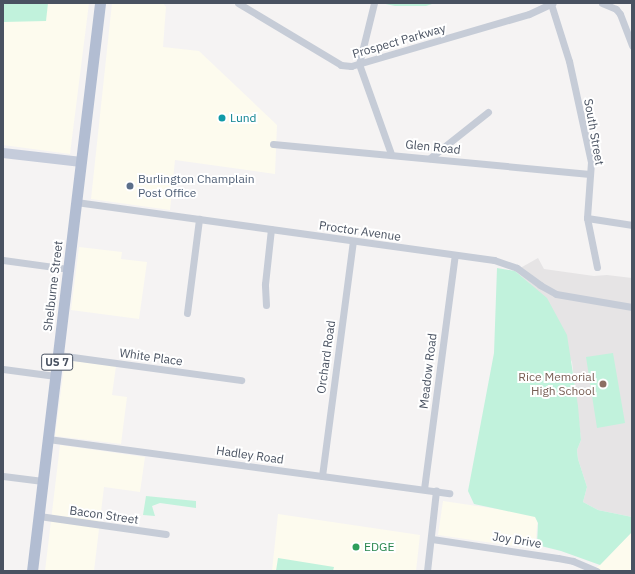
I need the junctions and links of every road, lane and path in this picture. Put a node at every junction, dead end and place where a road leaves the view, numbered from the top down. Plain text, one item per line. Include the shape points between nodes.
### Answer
1 (100, 3) edge
2 (238, 3) edge
3 (374, 3) edge
4 (602, 3) edge
5 (552, 4) edge
6 (632, 46) edge
7 (359, 64) junction
8 (488, 112) dead end
9 (273, 144) dead end
10 (3, 153) edge
11 (391, 154) junction
12 (430, 158) junction
13 (81, 162) junction
14 (590, 174) junction
15 (76, 202) junction
16 (587, 218) junction
17 (199, 219) junction
18 (632, 224) edge
19 (271, 229) junction
20 (353, 241) junction
21 (455, 255) junction
22 (3, 260) edge
23 (596, 267) dead end
24 (69, 269) junction
25 (266, 305) dead end
26 (632, 307) edge
27 (187, 313) dead end
28 (58, 355) junction
29 (3, 368) edge
30 (56, 376) junction
31 (241, 380) dead end
32 (48, 439) junction
33 (3, 476) edge
34 (322, 476) junction
35 (43, 481) junction
36 (424, 490) junction
37 (436, 491) junction
38 (449, 493) dead end
39 (39, 516) junction
40 (166, 534) dead end
41 (432, 539) junction
42 (32, 571) edge
43 (427, 571) edge
44 (597, 571) edge

1 - 13 main road, Shelburne Street / US 7
2 - 7 street, Prospect Parkway via 341,65
3 - 7 street
4 - 6 street via 616,9 620,14
5 - 7 street, Prospect Parkway via 529,14
5 - 14 street, South Street via 569,61 589,152
7 - 11 street
8 - 12 street
9 - 11 street, Glen Road
10 - 13 street
11 - 12 street, Glen Road
12 - 14 street, Glen Road
13 - 15 main road, Shelburne Street / US 7
14 - 16 street, South Street
15 - 17 street, Proctor Avenue
15 - 24 main road, Shelburne Street / US 7
16 - 18 street
16 - 23 street, South Street
17 - 19 street, Proctor Avenue
17 - 27 street
19 - 20 street, Proctor Avenue
19 - 25 street via 265,284
20 - 21 street, Proctor Avenue
20 - 34 street, Orchard Road
21 - 26 street, Proctor Avenue via 508,264 556,294
21 - 36 street, Meadow Road
22 - 24 street
24 - 28 main road, Shelburne Street / US 7
28 - 30 main road, Shelburne Street / US 7
28 - 31 street, White Place
29 - 30 street
30 - 32 main road, Shelburne Street / US 7
32 - 34 street, Hadley Road
32 - 35 main road, Shelburne Street / US 7
33 - 35 street
34 - 36 street, Hadley Road
35 - 39 main road, Shelburne Street / US 7
36 - 37 street, Hadley Road
37 - 38 street, Hadley Road
37 - 41 street
39 - 40 street, Bacon Street
39 - 42 main road, Shelburne Street / US 7
41 - 43 street
41 - 44 street, Joy Drive via 558,558

